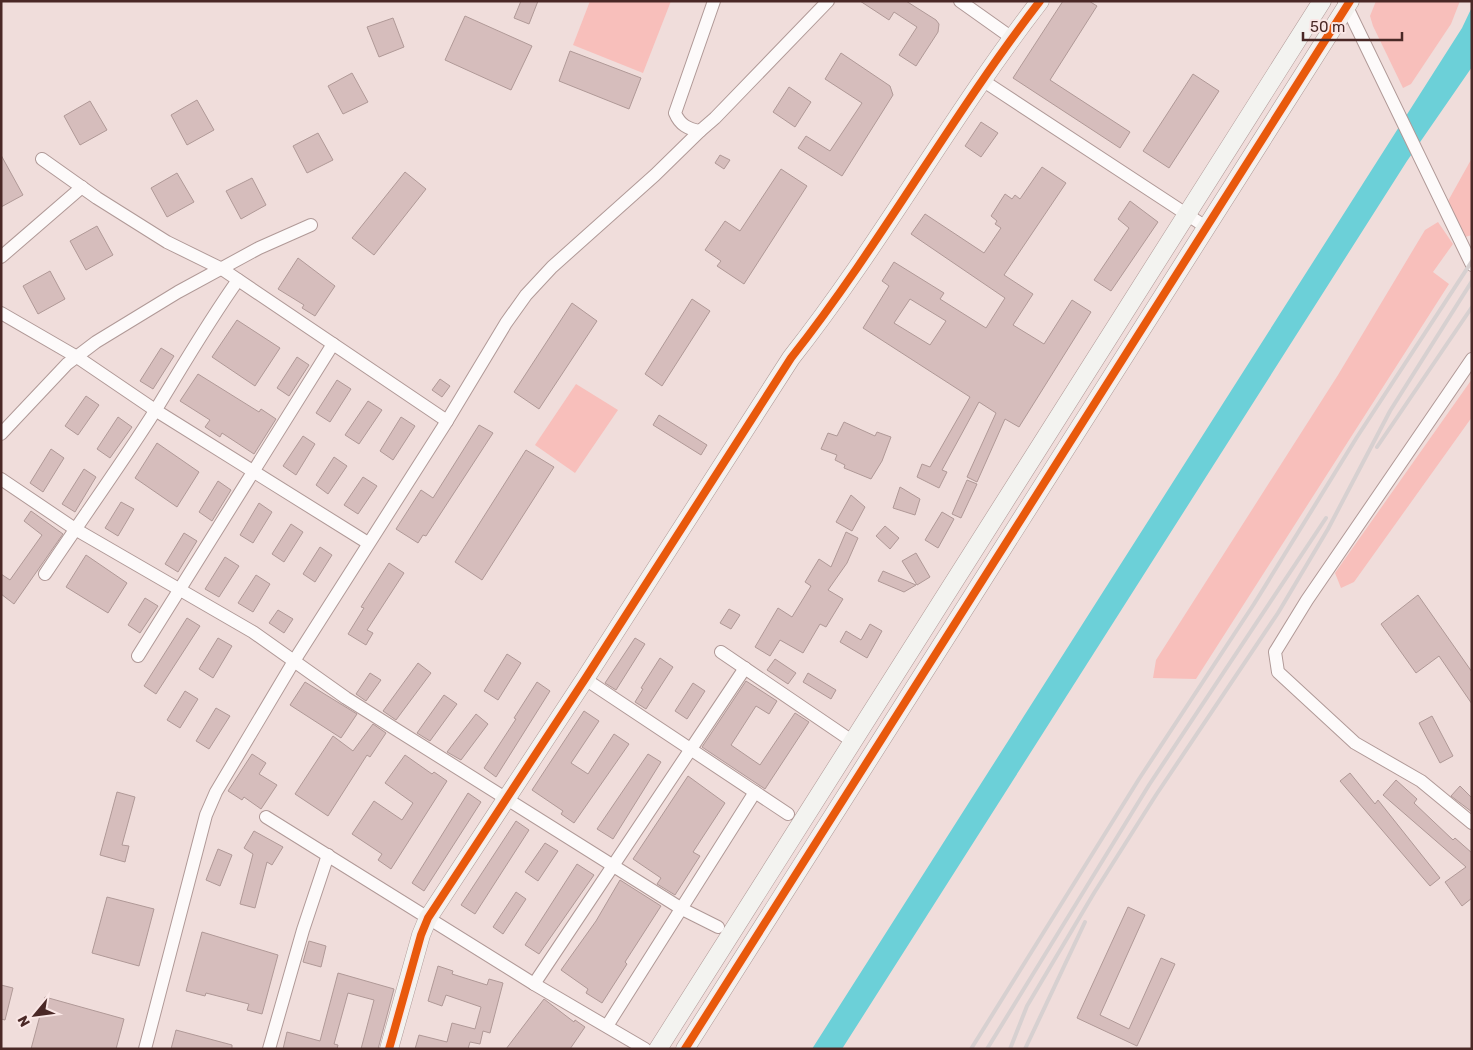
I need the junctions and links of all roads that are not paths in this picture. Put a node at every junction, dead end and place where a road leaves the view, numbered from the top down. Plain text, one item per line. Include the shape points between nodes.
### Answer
1 (714, 1) edge
2 (828, 1) edge
3 (960, 1) edge
4 (1040, 1) edge
5 (1322, 1) edge
6 (1347, 3) edge
7 (1012, 38) junction
8 (982, 80) junction
9 (700, 130) junction
10 (42, 159) dead end
11 (82, 188) junction
12 (1186, 215) junction
13 (311, 225) dead end
14 (1206, 227) junction
15 (1, 257) edge
16 (1472, 265) edge
17 (222, 268) junction
18 (238, 280) junction
19 (1, 313) edge
20 (333, 344) junction
21 (77, 357) junction
22 (1472, 359) edge
23 (155, 410) junction
24 (447, 421) junction
25 (1, 434) edge
26 (254, 472) junction
27 (1, 479) edge
28 (76, 528) junction
29 (368, 543) junction
30 (45, 574) dead end
31 (180, 590) junction
32 (721, 652) dead end
33 (138, 656) dead end
34 (294, 661) junction
35 (745, 668) junction
36 (585, 679) junction
37 (852, 741) junction
38 (689, 748) junction
39 (755, 792) junction
40 (506, 798) junction
41 (788, 814) dead end
42 (266, 817) dead end
43 (1472, 823) edge
44 (328, 855) junction
45 (612, 865) junction
46 (682, 909) junction
47 (428, 918) junction
48 (718, 927) dead end
49 (534, 984) junction
50 (607, 1026) junction
51 (145, 1049) edge
52 (269, 1049) edge
53 (389, 1049) edge
54 (646, 1049) edge
55 (658, 1049) edge
56 (685, 1049) edge

1 - 9 street via 675,114 689,129
2 - 9 street
3 - 7 street
4 - 7 street
5 - 12 street
6 - 14 street
6 - 16 street
7 - 8 street
8 - 12 street
8 - 36 street via 828,310 790,358
9 - 24 street via 526,295
10 - 11 street
11 - 15 street
11 - 17 street via 167,242
12 - 14 street
12 - 37 street
13 - 17 street
14 - 56 street
17 - 18 street
17 - 21 street via 96,342
18 - 20 street
18 - 23 street via 208,322
19 - 21 street
20 - 24 street
20 - 26 street
21 - 23 street
21 - 25 street
22 - 43 street via 1275,652 1278,672 1356,743 1421,781
23 - 26 street
23 - 28 street
24 - 29 street
26 - 29 street
26 - 31 street
27 - 28 street
28 - 30 street
28 - 31 street
29 - 34 street
31 - 33 street
31 - 34 street via 253,632
32 - 35 street
34 - 40 street via 346,698
34 - 51 street via 216,792 206,815
35 - 37 street
35 - 38 street
36 - 38 street
36 - 40 street
37 - 55 street
38 - 39 street
38 - 45 street
39 - 41 street
39 - 46 street
40 - 45 street
40 - 47 street
42 - 44 street
44 - 47 street
44 - 52 street
45 - 46 street
45 - 49 street
46 - 48 street
46 - 50 street
47 - 49 street
47 - 53 street
49 - 50 street
50 - 54 street

